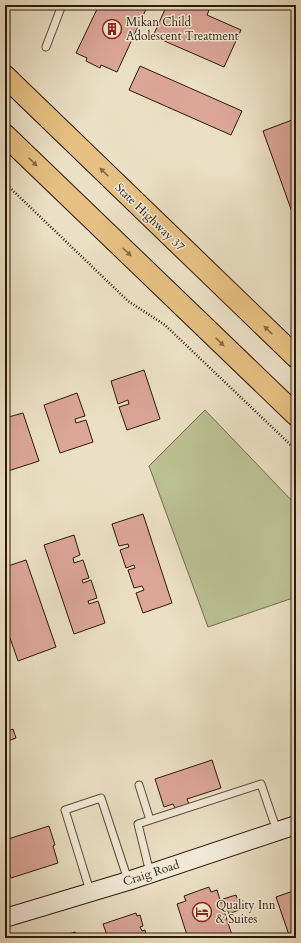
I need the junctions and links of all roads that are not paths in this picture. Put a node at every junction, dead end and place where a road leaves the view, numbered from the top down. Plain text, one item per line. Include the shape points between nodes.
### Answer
1 (62, 5) edge
2 (46, 47) dead end
3 (5, 76) edge
4 (5, 135) edge
5 (296, 357) edge
6 (296, 415) edge
7 (139, 785) dead end
8 (150, 820) junction
9 (296, 825) edge
10 (277, 831) junction
11 (150, 873) junction
12 (128, 881) junction
13 (91, 892) junction
14 (5, 918) edge

1 - 2 lane
5 -> 3 main road, State Highway 37
4 -> 6 main road
7 - 8 lane
8 - 10 lane via 261,784
8 - 11 lane via 138,824
9 - 10 street, Craig Road
10 - 11 street, Craig Road
11 - 12 street, Craig Road
12 - 13 street, Craig Road
12 - 13 lane via 101,798 66,810
13 - 14 street, Craig Road

